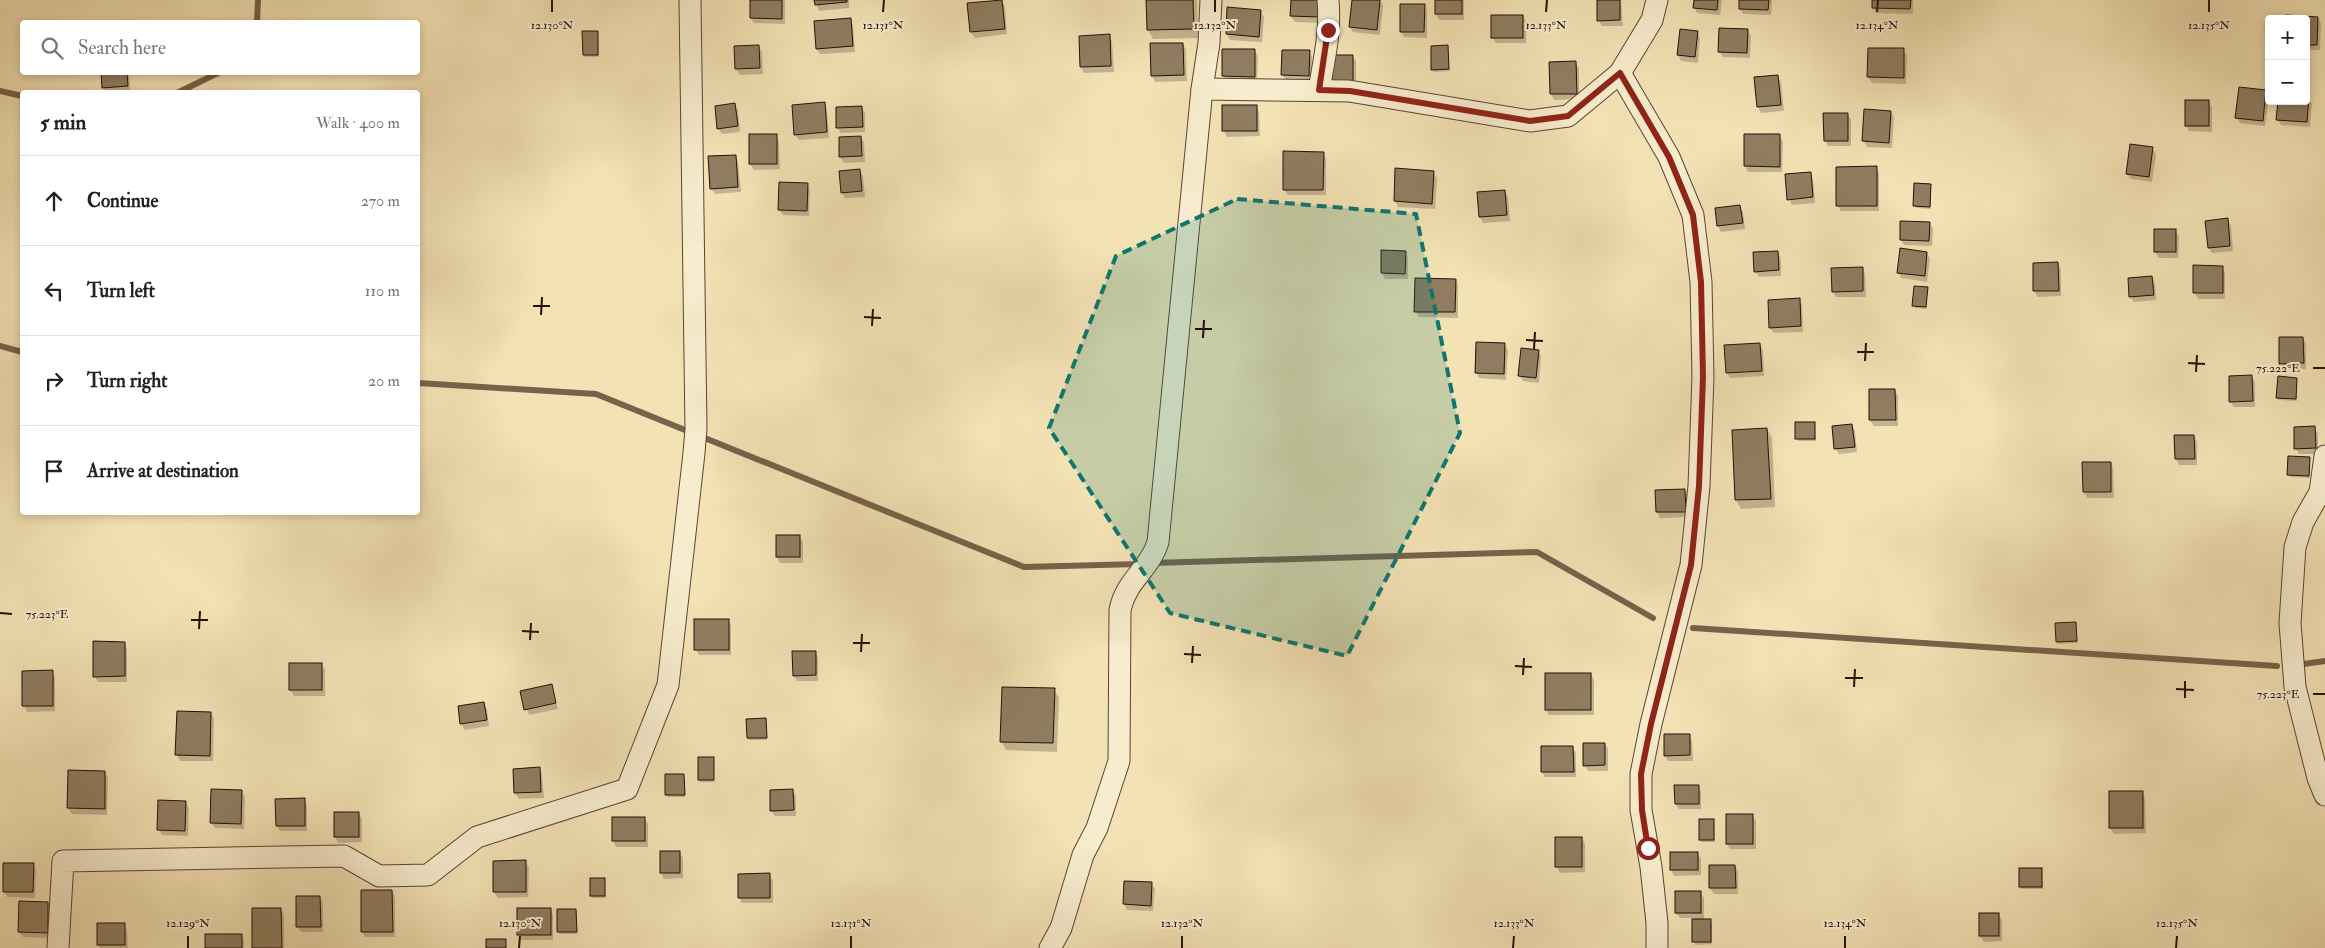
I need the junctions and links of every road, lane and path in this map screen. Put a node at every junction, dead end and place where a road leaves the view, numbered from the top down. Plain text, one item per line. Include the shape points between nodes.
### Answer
1 (690, 0) edge
2 (1211, 0) edge
3 (1328, 0) edge
4 (1656, 0) edge
5 (1620, 73) junction
6 (1202, 89) junction
7 (1319, 90) junction
8 (2325, 456) edge
9 (2325, 795) edge
10 (58, 948) edge
11 (1050, 948) edge
12 (1656, 948) edge

1 - 10 street via 694,453 668,685 627,789 477,837 428,875 379,876 344,856 63,862
2 - 6 street
3 - 7 street via 1330,19
4 - 5 street via 1652,20
5 - 7 street via 1568,116 1530,121 1350,91
5 - 12 street via 1669,157 1693,215 1701,282 1699,486 1691,565 1641,774 1642,810 1657,923
6 - 7 street
6 - 11 street via 1158,542 1154,554 1123,595 1120,610 1119,761 1097,828 1083,855 1061,928
8 - 9 street via 2320,492 2303,522 2296,547 2290,623 2295,687

